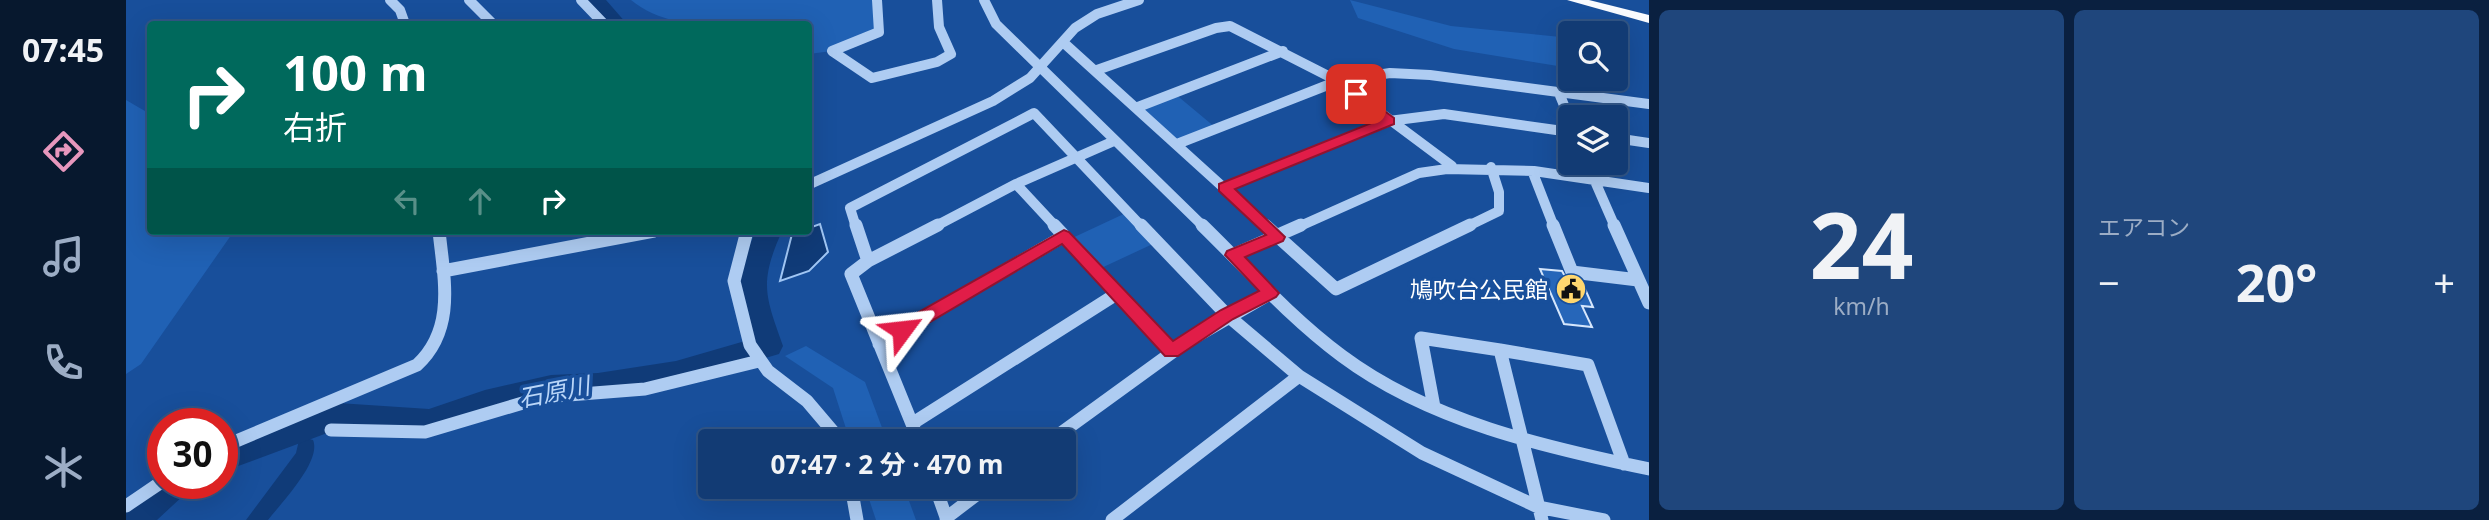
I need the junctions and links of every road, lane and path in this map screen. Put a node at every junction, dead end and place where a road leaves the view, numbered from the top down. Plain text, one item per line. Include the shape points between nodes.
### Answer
1 (390, 0) edge
2 (470, 0) edge
3 (581, 0) edge
4 (877, 0) edge
5 (937, 0) edge
6 (984, 0) edge
7 (1139, 0) edge
8 (1573, 0) edge
9 (1649, 19) edge
10 (404, 21) edge
11 (490, 21) edge
12 (601, 21) edge
13 (1064, 43) junction
14 (1283, 51) junction
15 (1040, 67) junction
16 (1097, 70) junction
17 (1338, 80) junction
18 (1559, 93) junction
19 (1649, 104) edge
20 (1564, 105) edge
21 (1138, 107) junction
22 (1390, 121) junction
23 (1558, 130) edge
24 (1628, 140) edge
25 (1114, 141) junction
26 (1649, 143) edge
27 (1177, 144) junction
28 (1075, 157) junction
29 (1452, 166) junction
30 (1491, 167) junction
31 (1533, 173) junction
32 (1592, 175) edge
33 (1595, 181) junction
34 (812, 183) edge
35 (1016, 184) junction
36 (1225, 187) junction
37 (1649, 188) edge
38 (439, 235) edge
39 (633, 235) edge
40 (746, 235) edge
41 (1064, 236) junction
42 (1278, 237) junction
43 (1233, 255) junction
44 (868, 261) junction
45 (443, 271) junction
46 (1638, 280) junction
47 (1118, 293) junction
48 (1270, 293) junction
49 (1649, 303) edge
50 (1227, 315) junction
51 (879, 344) junction
52 (1500, 350) junction
53 (1172, 351) junction
54 (759, 361) junction
55 (1299, 376) junction
56 (1434, 407) junction
57 (913, 423) junction
58 (831, 429) edge
59 (915, 429) edge
60 (1066, 429) edge
61 (331, 430) dead end
62 (238, 440) edge
63 (1523, 441) junction
64 (1624, 464) junction
65 (1649, 469) edge
66 (147, 492) edge
67 (853, 499) edge
68 (939, 499) edge
69 (971, 499) edge
70 (126, 506) edge
71 (1540, 513) edge
72 (946, 519) edge
73 (857, 520) edge
74 (1112, 520) edge
75 (1604, 520) edge

1 - 10 street
2 - 11 street
3 - 12 street
4 - 5 street via 879,32 832,51 872,78 937,62 951,54 939,27
6 - 15 street via 996,24
7 - 13 street via 1097,14 1074,28
8 - 9 main road
13 - 15 street
13 - 16 street
14 - 16 street via 1230,26 1216,27
14 - 17 street
14 - 21 street
15 - 25 street
15 - 34 street via 993,101
16 - 21 street
17 - 18 street via 1417,74
17 - 22 street
17 - 27 street
18 - 19 street
18 - 20 street
21 - 27 street
22 - 23 street via 1444,114
22 - 29 street
22 - 36 street
24 - 26 street
25 - 28 street
25 - 43 street
27 - 36 street
28 - 35 street
28 - 44 street via 1034,113 850,208
28 - 50 street
29 - 30 street
29 - 42 street via 1419,173
30 - 31 street
30 - 42 street via 1499,211 1336,289
31 - 33 street
31 - 46 street via 1572,272
32 - 33 street
33 - 37 street
33 - 46 street
35 - 41 street
35 - 44 street
36 - 42 street
38 - 45 street
39 - 45 street
40 - 54 street via 734,281 750,345
41 - 47 street
41 - 51 street
42 - 43 street
43 - 48 street
44 - 51 street via 851,274
45 - 62 street via 447,297 443,325 429,357
46 - 49 street
47 - 53 street
47 - 57 street
48 - 50 street
48 - 56 street via 1381,382
50 - 53 street
50 - 55 street
51 - 57 street
52 - 56 street via 1421,338
52 - 63 street
52 - 64 street via 1588,365
53 - 60 street
54 - 58 street via 778,382 807,401
54 - 61 street via 645,388 543,397 425,432
55 - 71 street via 1422,453
55 - 74 street
56 - 63 street
57 - 59 street
63 - 64 street
63 - 71 street
64 - 65 street
66 - 70 street
67 - 73 street
68 - 72 street
69 - 72 street
71 - 75 street

